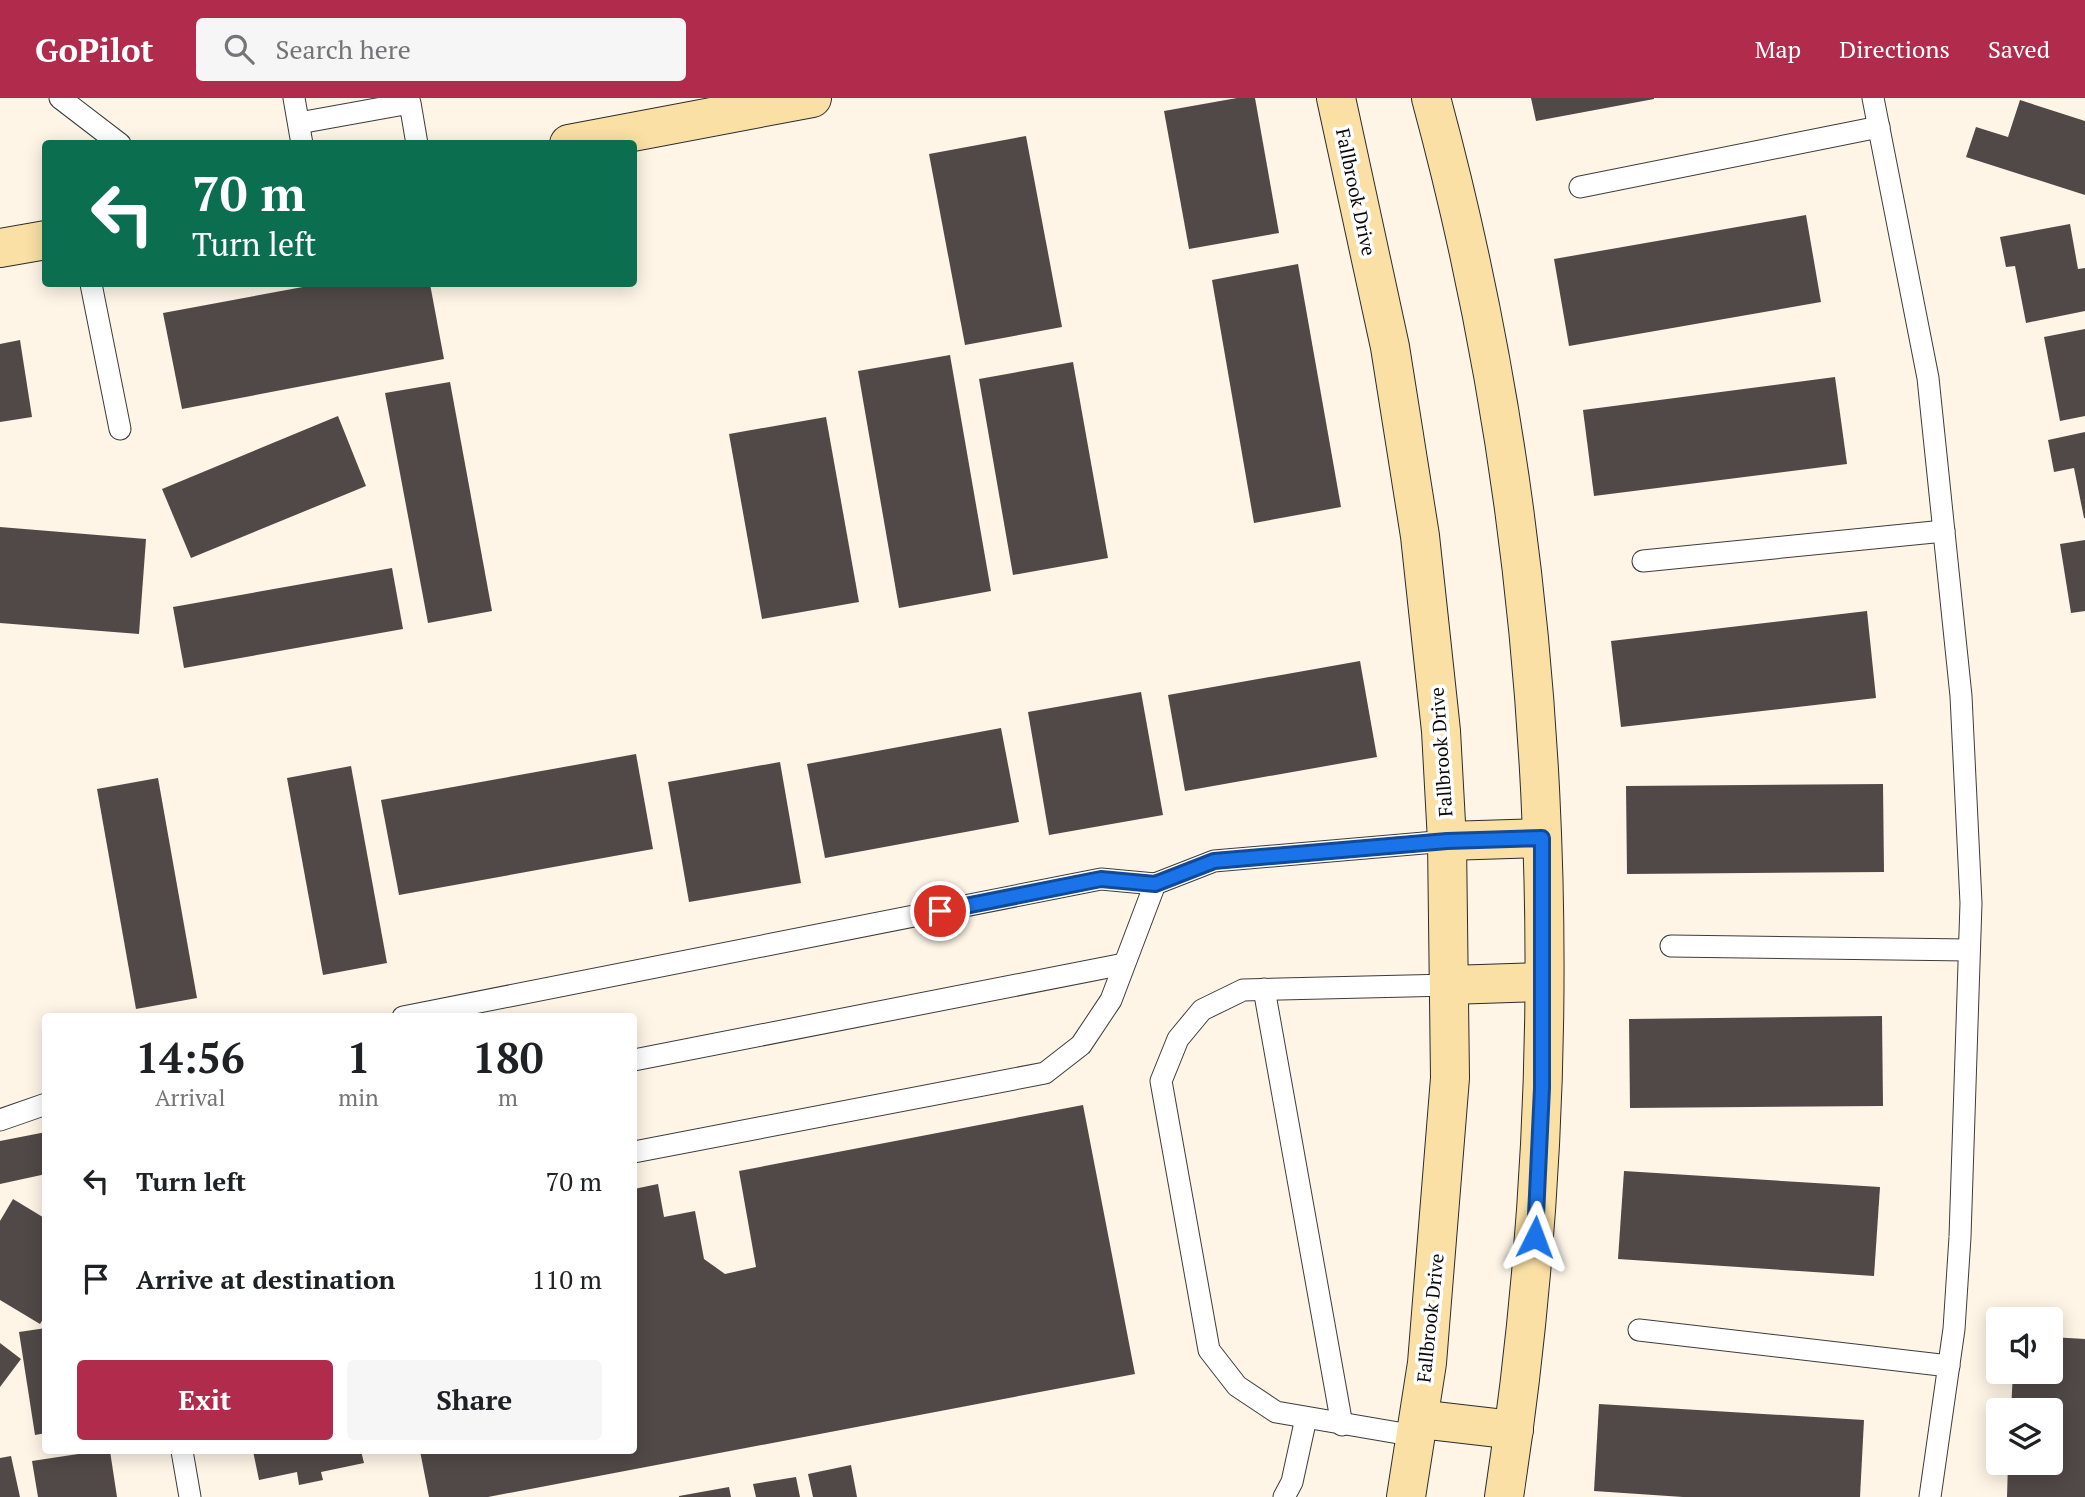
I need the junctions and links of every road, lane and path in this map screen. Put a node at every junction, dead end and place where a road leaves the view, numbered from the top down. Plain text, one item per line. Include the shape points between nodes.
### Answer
1 (60, 98) edge
2 (294, 98) edge
3 (812, 98) edge
4 (1336, 98) edge
5 (1431, 98) edge
6 (1873, 98) edge
7 (1879, 127) junction
8 (300, 133) edge
9 (115, 140) edge
10 (416, 140) edge
11 (590, 140) edge
12 (1580, 187) dead end
13 (42, 241) edge
14 (0, 247) edge
15 (92, 287) edge
16 (120, 429) dead end
17 (1944, 531) junction
18 (1643, 561) dead end
19 (1542, 838) junction
20 (1447, 841) junction
21 (1155, 884) junction
22 (1671, 946) dead end
23 (1969, 950) junction
24 (1125, 964) junction
25 (1543, 982) junction
26 (1450, 985) junction
27 (1264, 989) junction
28 (424, 1013) edge
29 (637, 1059) edge
30 (42, 1105) edge
31 (0, 1119) edge
32 (637, 1151) edge
33 (1639, 1330) dead end
34 (1949, 1367) junction
35 (1306, 1418) junction
36 (1342, 1425) junction
37 (1417, 1428) junction
38 (1514, 1430) junction
39 (183, 1454) edge
40 (190, 1497) edge
41 (1284, 1497) edge
42 (1406, 1497) edge
43 (1504, 1497) edge
44 (1930, 1497) edge

1 - 9 lane
2 - 8 lane
3 - 11 street
4 - 20 street, Fallbrook Drive via 1390,347 1420,536 1441,731
5 - 19 street via 1489,347 1516,514
6 - 7 lane
7 - 12 lane
7 - 17 lane via 1928,378
8 - 10 lane via 410,103
13 - 14 street
15 - 16 lane
17 - 18 lane
17 - 23 lane via 1961,695
19 - 20 street
19 - 25 street
20 - 21 lane via 1214,861
20 - 26 street, Fallbrook Drive
21 - 24 lane
21 - 28 lane via 1101,879
22 - 23 lane
23 - 34 lane via 1960,1237
24 - 29 lane
24 - 32 lane via 1111,1000 1082,1045 1045,1073
25 - 26 street
25 - 38 street via 1535,1237
26 - 27 lane
26 - 37 street, Fallbrook Drive via 1449,1092 1427,1363
27 - 35 lane via 1243,990 1202,1010 1178,1039 1161,1081 1209,1349 1237,1386 1276,1412
27 - 36 lane
30 - 31 lane
33 - 34 lane
34 - 44 lane
35 - 36 lane
35 - 41 lane via 1292,1482
36 - 37 lane
37 - 38 street
37 - 42 street, Fallbrook Drive
38 - 43 street
39 - 40 lane

